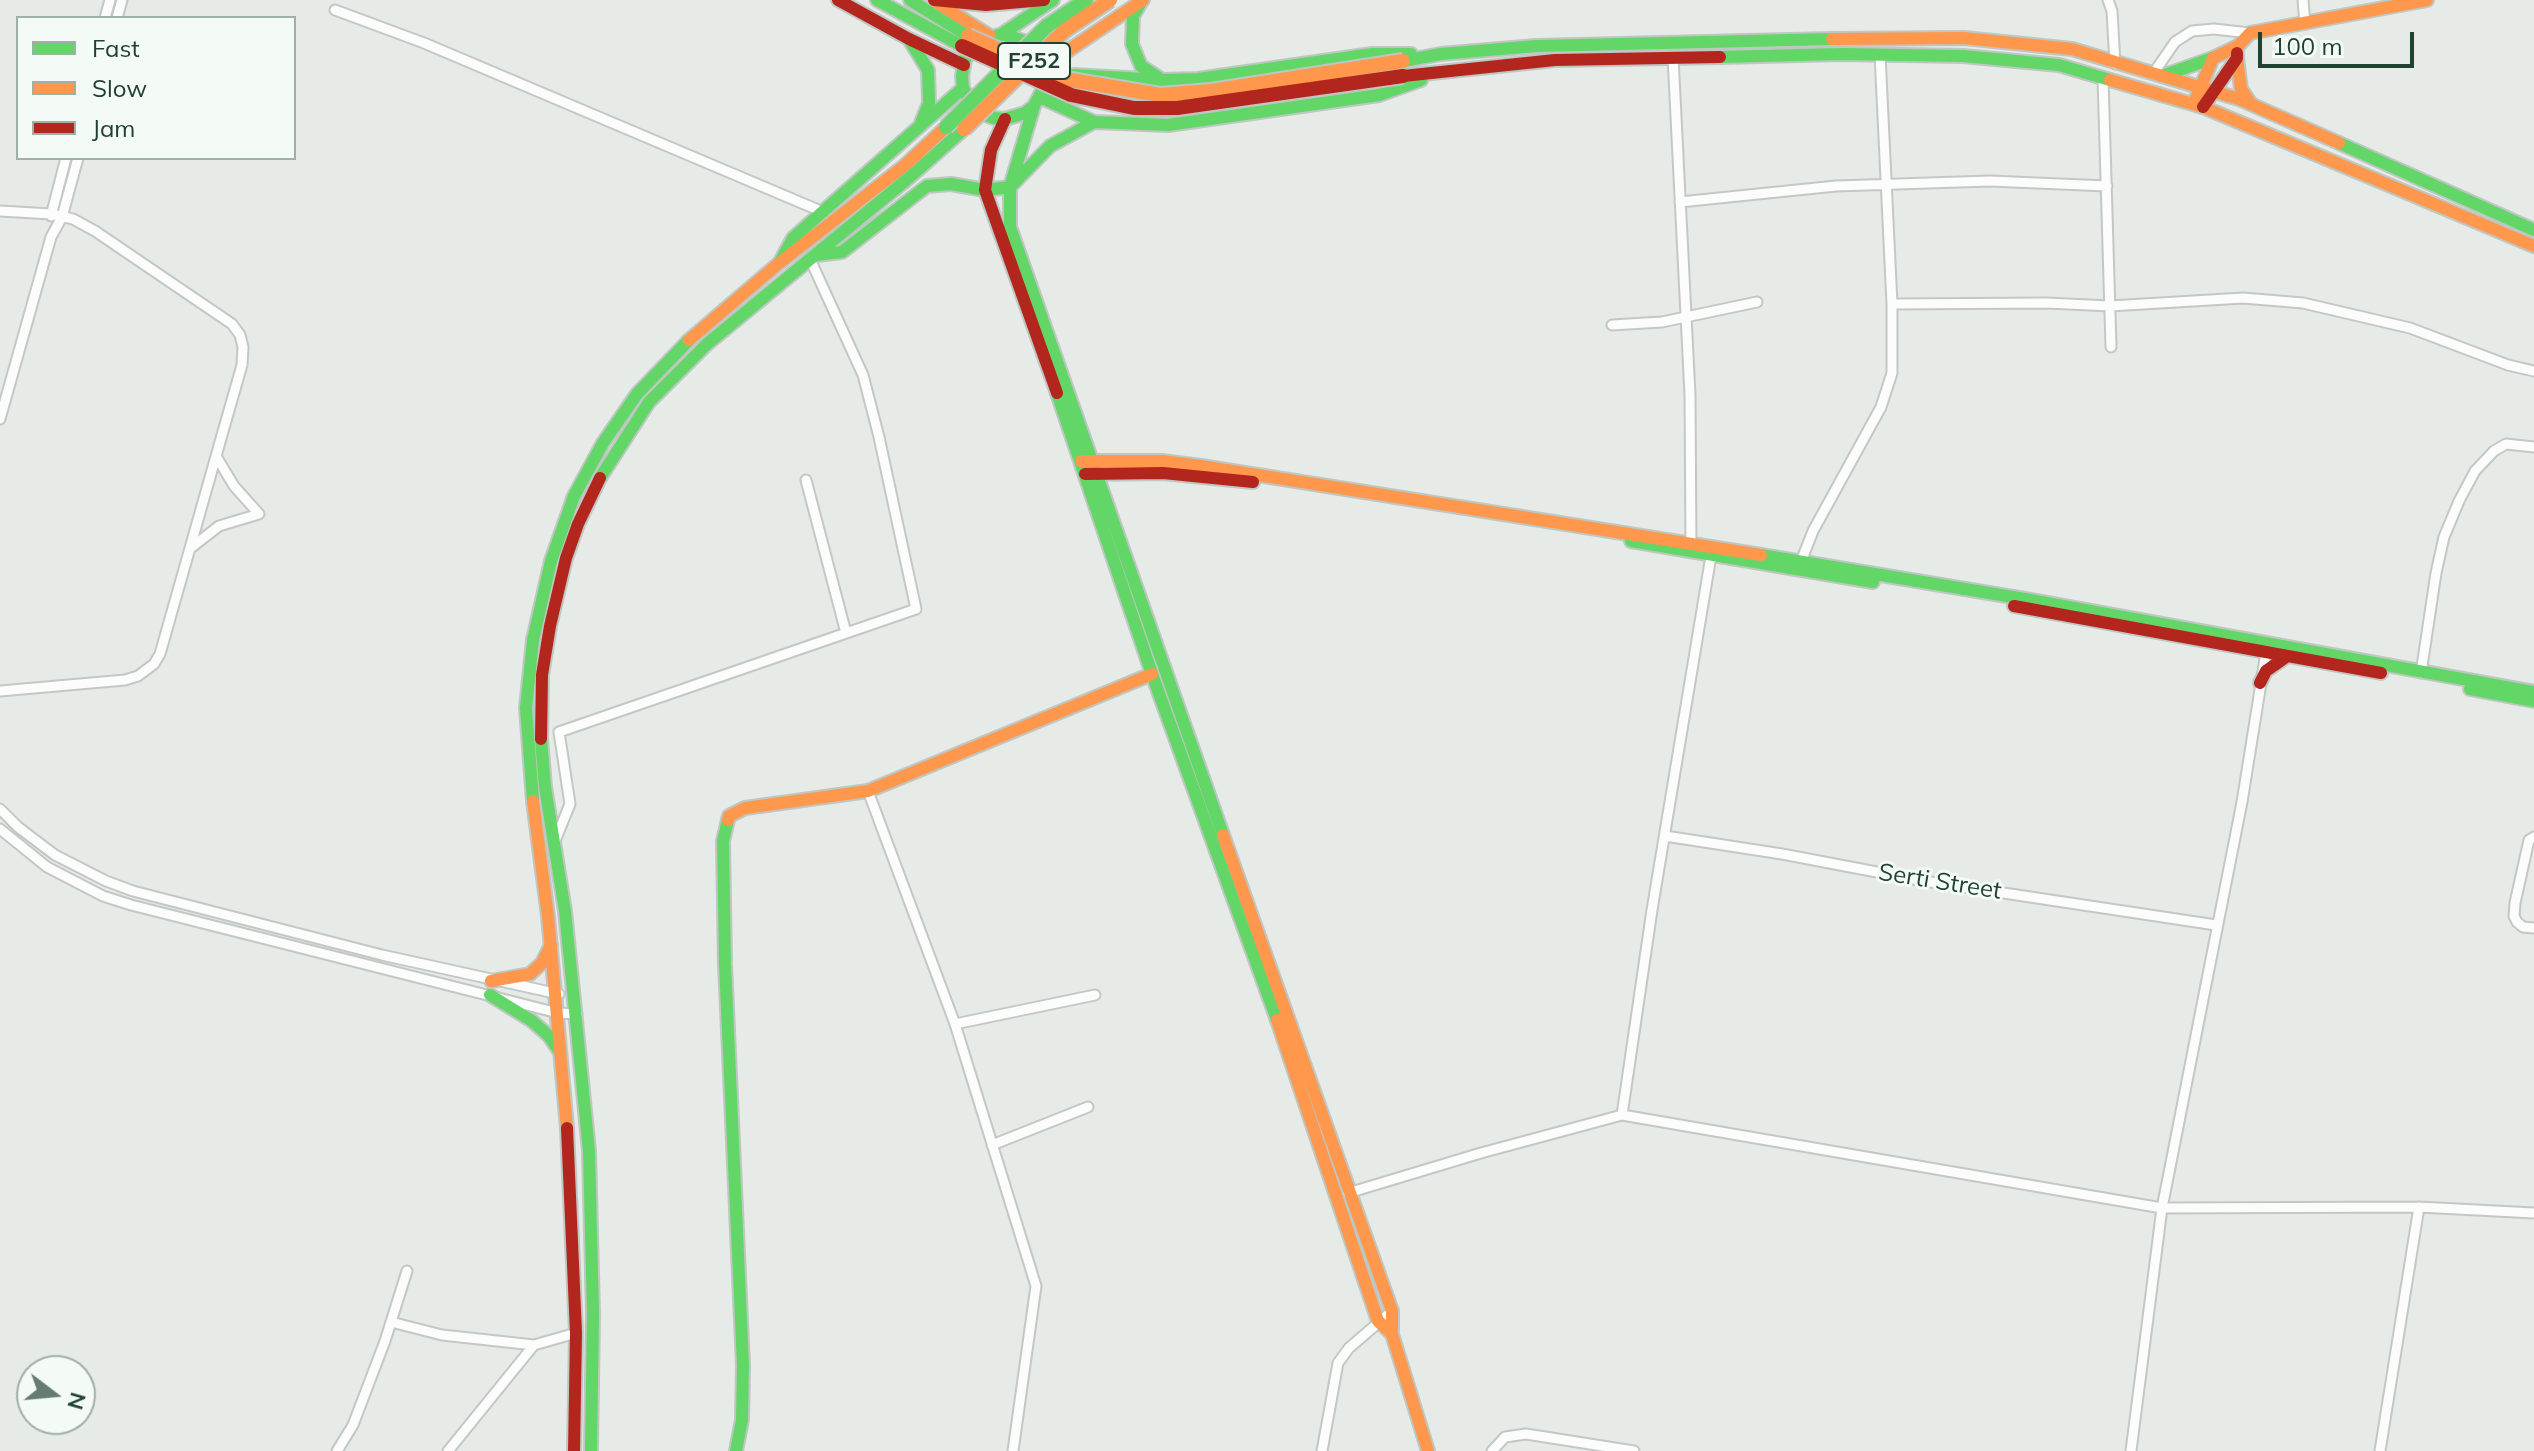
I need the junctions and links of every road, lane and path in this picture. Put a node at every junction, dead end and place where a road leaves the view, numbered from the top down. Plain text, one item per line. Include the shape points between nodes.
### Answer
1 (838, 0) edge
2 (877, 0) edge
3 (910, 0) edge
4 (933, 0) edge
5 (1044, 0) edge
6 (1053, 0) edge
7 (1086, 0) edge
8 (1110, 0) edge
9 (1143, 0) edge
10 (2108, 0) edge
11 (2303, 0) edge
12 (2427, 0) edge
13 (335, 10) dead end
14 (2305, 24) junction
15 (2250, 33) junction
16 (996, 35) junction
17 (909, 39) junction
18 (965, 41) junction
19 (2237, 52) junction
20 (1441, 54) junction
21 (1880, 54) junction
22 (1673, 57) junction
23 (2213, 58) junction
24 (2115, 64) junction
25 (964, 65) junction
26 (1403, 68) junction
27 (1448, 70) junction
28 (1045, 71) junction
29 (2158, 75) junction
30 (2103, 78) junction
31 (1162, 80) junction
32 (963, 88) junction
33 (2206, 89) junction
34 (1037, 102) junction
35 (2199, 105) junction
36 (2251, 105) junction
37 (1005, 119) junction
38 (1094, 122) junction
39 (918, 129) junction
40 (65, 160) edge
41 (77, 160) edge
42 (1886, 184) junction
43 (2107, 186) junction
44 (1010, 187) junction
45 (985, 190) junction
46 (1680, 202) junction
47 (0, 211) edge
48 (823, 212) junction
49 (51, 214) junction
50 (62, 217) junction
51 (2534, 230) edge
52 (51, 237) junction
53 (2534, 246) edge
54 (813, 257) junction
55 (778, 264) junction
56 (1757, 302) dead end
57 (1892, 304) junction
58 (2110, 306) junction
59 (1686, 315) junction
60 (1612, 325) dead end
61 (2111, 347) dead end
62 (2534, 371) edge
63 (0, 419) edge
64 (2534, 447) edge
65 (216, 456) junction
66 (1089, 467) junction
67 (806, 480) dead end
68 (1692, 548) junction
69 (190, 550) junction
70 (1712, 551) junction
71 (1800, 565) junction
72 (846, 633) junction
73 (2266, 648) junction
74 (2286, 657) junction
75 (2421, 673) junction
76 (1152, 674) junction
77 (2260, 683) junction
78 (0, 691) edge
79 (2534, 692) edge
80 (2534, 701) edge
81 (868, 791) junction
82 (0, 809) edge
83 (0, 829) edge
84 (1665, 836) junction
85 (2534, 837) edge
86 (554, 843) junction
87 (2216, 925) junction
88 (2534, 928) edge
89 (551, 944) junction
90 (490, 988) junction
91 (556, 994) junction
92 (575, 994) junction
93 (1095, 995) dead end
94 (558, 1013) junction
95 (577, 1014) junction
96 (955, 1024) junction
97 (562, 1056) junction
98 (1088, 1107) dead end
99 (1622, 1115) junction
100 (992, 1145) junction
101 (1348, 1193) junction
102 (2419, 1207) junction
103 (2162, 1208) junction
104 (2534, 1213) edge
105 (407, 1271) dead end
106 (1392, 1311) junction
107 (1378, 1321) junction
108 (391, 1322) junction
109 (576, 1333) junction
110 (1392, 1334) junction
111 (534, 1345) junction
112 (337, 1451) edge
113 (448, 1451) edge
114 (574, 1451) edge
115 (591, 1451) edge
116 (736, 1451) edge
117 (1013, 1451) edge
118 (1322, 1451) edge
119 (1428, 1451) edge
120 (1492, 1451) edge
121 (1634, 1451) edge
122 (2131, 1451) edge
123 (2380, 1451) edge

1 - 17 main road
2 - 18 main road
3 - 18 main road, F252
4 - 5 main road via 986,5
4 - 16 main road
6 - 16 main road
7 - 55 main road, F252, bridge via 1047,26 893,175
8 - 54 main road, F252, bridge via 1064,31 964,129
9 - 28 main road
9 - 31 main road via 1133,16 1132,44 1141,66
10 - 24 street
11 - 14 street
12 - 14 main road
13 - 48 street
14 - 15 main road
15 - 19 main road
15 - 29 street via 2192,31 2175,42
16 - 25 main road, F252 via 971,49
16 - 28 main road, F252 via 1027,42
17 - 25 main road
17 - 39 main road via 928,70 929,103
18 - 26 main road, bridge via 1065,79 1160,95
19 - 23 main road
19 - 33 main road
19 - 36 main road via 2241,89
20 - 24 main road via 1536,46 1964,38 2072,49
20 - 26 main road
20 - 31 main road via 1372,54
21 - 22 main road
21 - 30 main road via 2017,60
21 - 42 street
22 - 27 main road
22 - 46 street
23 - 29 main road
23 - 33 main road
24 - 29 main road
25 - 32 main road, F252
26 - 27 main road
27 - 38 main road via 1379,95 1258,113 1168,125
28 - 31 main road
28 - 34 main road, F252
29 - 33 main road
30 - 35 main road
30 - 43 street
32 - 37 main road via 978,111
32 - 39 main road
33 - 35 main road
33 - 36 main road
34 - 37 main road, F252 via 1025,113
34 - 38 main road
34 - 44 main road
35 - 53 main road
36 - 51 main road
37 - 45 main road via 991,150
38 - 44 main road via 1050,146
39 - 48 main road
40 - 49 street
41 - 50 street
42 - 43 street
42 - 46 street
42 - 57 street
43 - 58 street
44 - 45 main road
44 - 66 main road via 1010,227
45 - 54 main road via 927,186 842,252
45 - 66 main road
46 - 59 street
47 - 49 street
48 - 55 main road via 793,238
49 - 50 street
49 - 52 street
50 - 52 street
50 - 65 street via 95,231 232,324 240,335 242,365
52 - 63 street
54 - 72 street via 863,375 916,609
54 - 86 main road via 707,344 649,402 605,467 578,524 556,599 542,675 541,737
55 - 89 main road via 688,341 637,394 574,496 551,561 533,640 526,708
56 - 59 street
57 - 58 street
57 - 71 street via 1890,387
58 - 61 street
58 - 62 street via 2243,298 2303,303 2410,328
59 - 60 street
59 - 68 street
64 - 75 street via 2506,444 2494,451 2475,471 2459,501 2436,573
65 - 69 street
65 - 69 street via 259,514 219,526
66 - 68 main road via 1162,461 1201,466
66 - 76 main road
66 - 101 main road
67 - 72 street
68 - 70 main road
69 - 78 street via 160,654 138,676
70 - 71 main road
70 - 84 street
71 - 73 main road
72 - 86 street via 559,732 570,804
73 - 74 main road
73 - 75 main road
73 - 77 street
74 - 77 main road via 2266,671
74 - 80 main road
75 - 79 main road
76 - 81 main road
76 - 107 main road
77 - 87 street
81 - 96 street
81 - 116 main road via 745,808 729,816 726,826 725,964 743,1365
82 - 90 street via 55,855 133,891
83 - 90 street via 47,867 103,896
84 - 87 street, Serti Street
84 - 99 street
85 - 88 street via 2525,854 2514,916 2523,927
86 - 92 main road
87 - 103 street
89 - 90 main road via 530,974
89 - 91 main road
90 - 91 street
90 - 94 street
90 - 97 main road via 549,1036
91 - 92 street
91 - 94 main road
92 - 95 main road
93 - 96 street
94 - 95 street
94 - 97 main road
95 - 115 main road via 589,1151
96 - 100 street
97 - 109 main road
98 - 100 street
99 - 101 street
99 - 103 street
100 - 117 street via 1036,1286
101 - 106 main road
102 - 103 street
102 - 104 street
102 - 123 street
103 - 122 street
105 - 108 street
106 - 107 street
106 - 110 main road
107 - 110 main road
107 - 118 street via 1338,1363
108 - 111 street via 442,1335
108 - 112 street via 353,1425
109 - 111 street
109 - 114 main road
110 - 119 main road
111 - 113 street
120 - 121 street via 1505,1437 1526,1434

